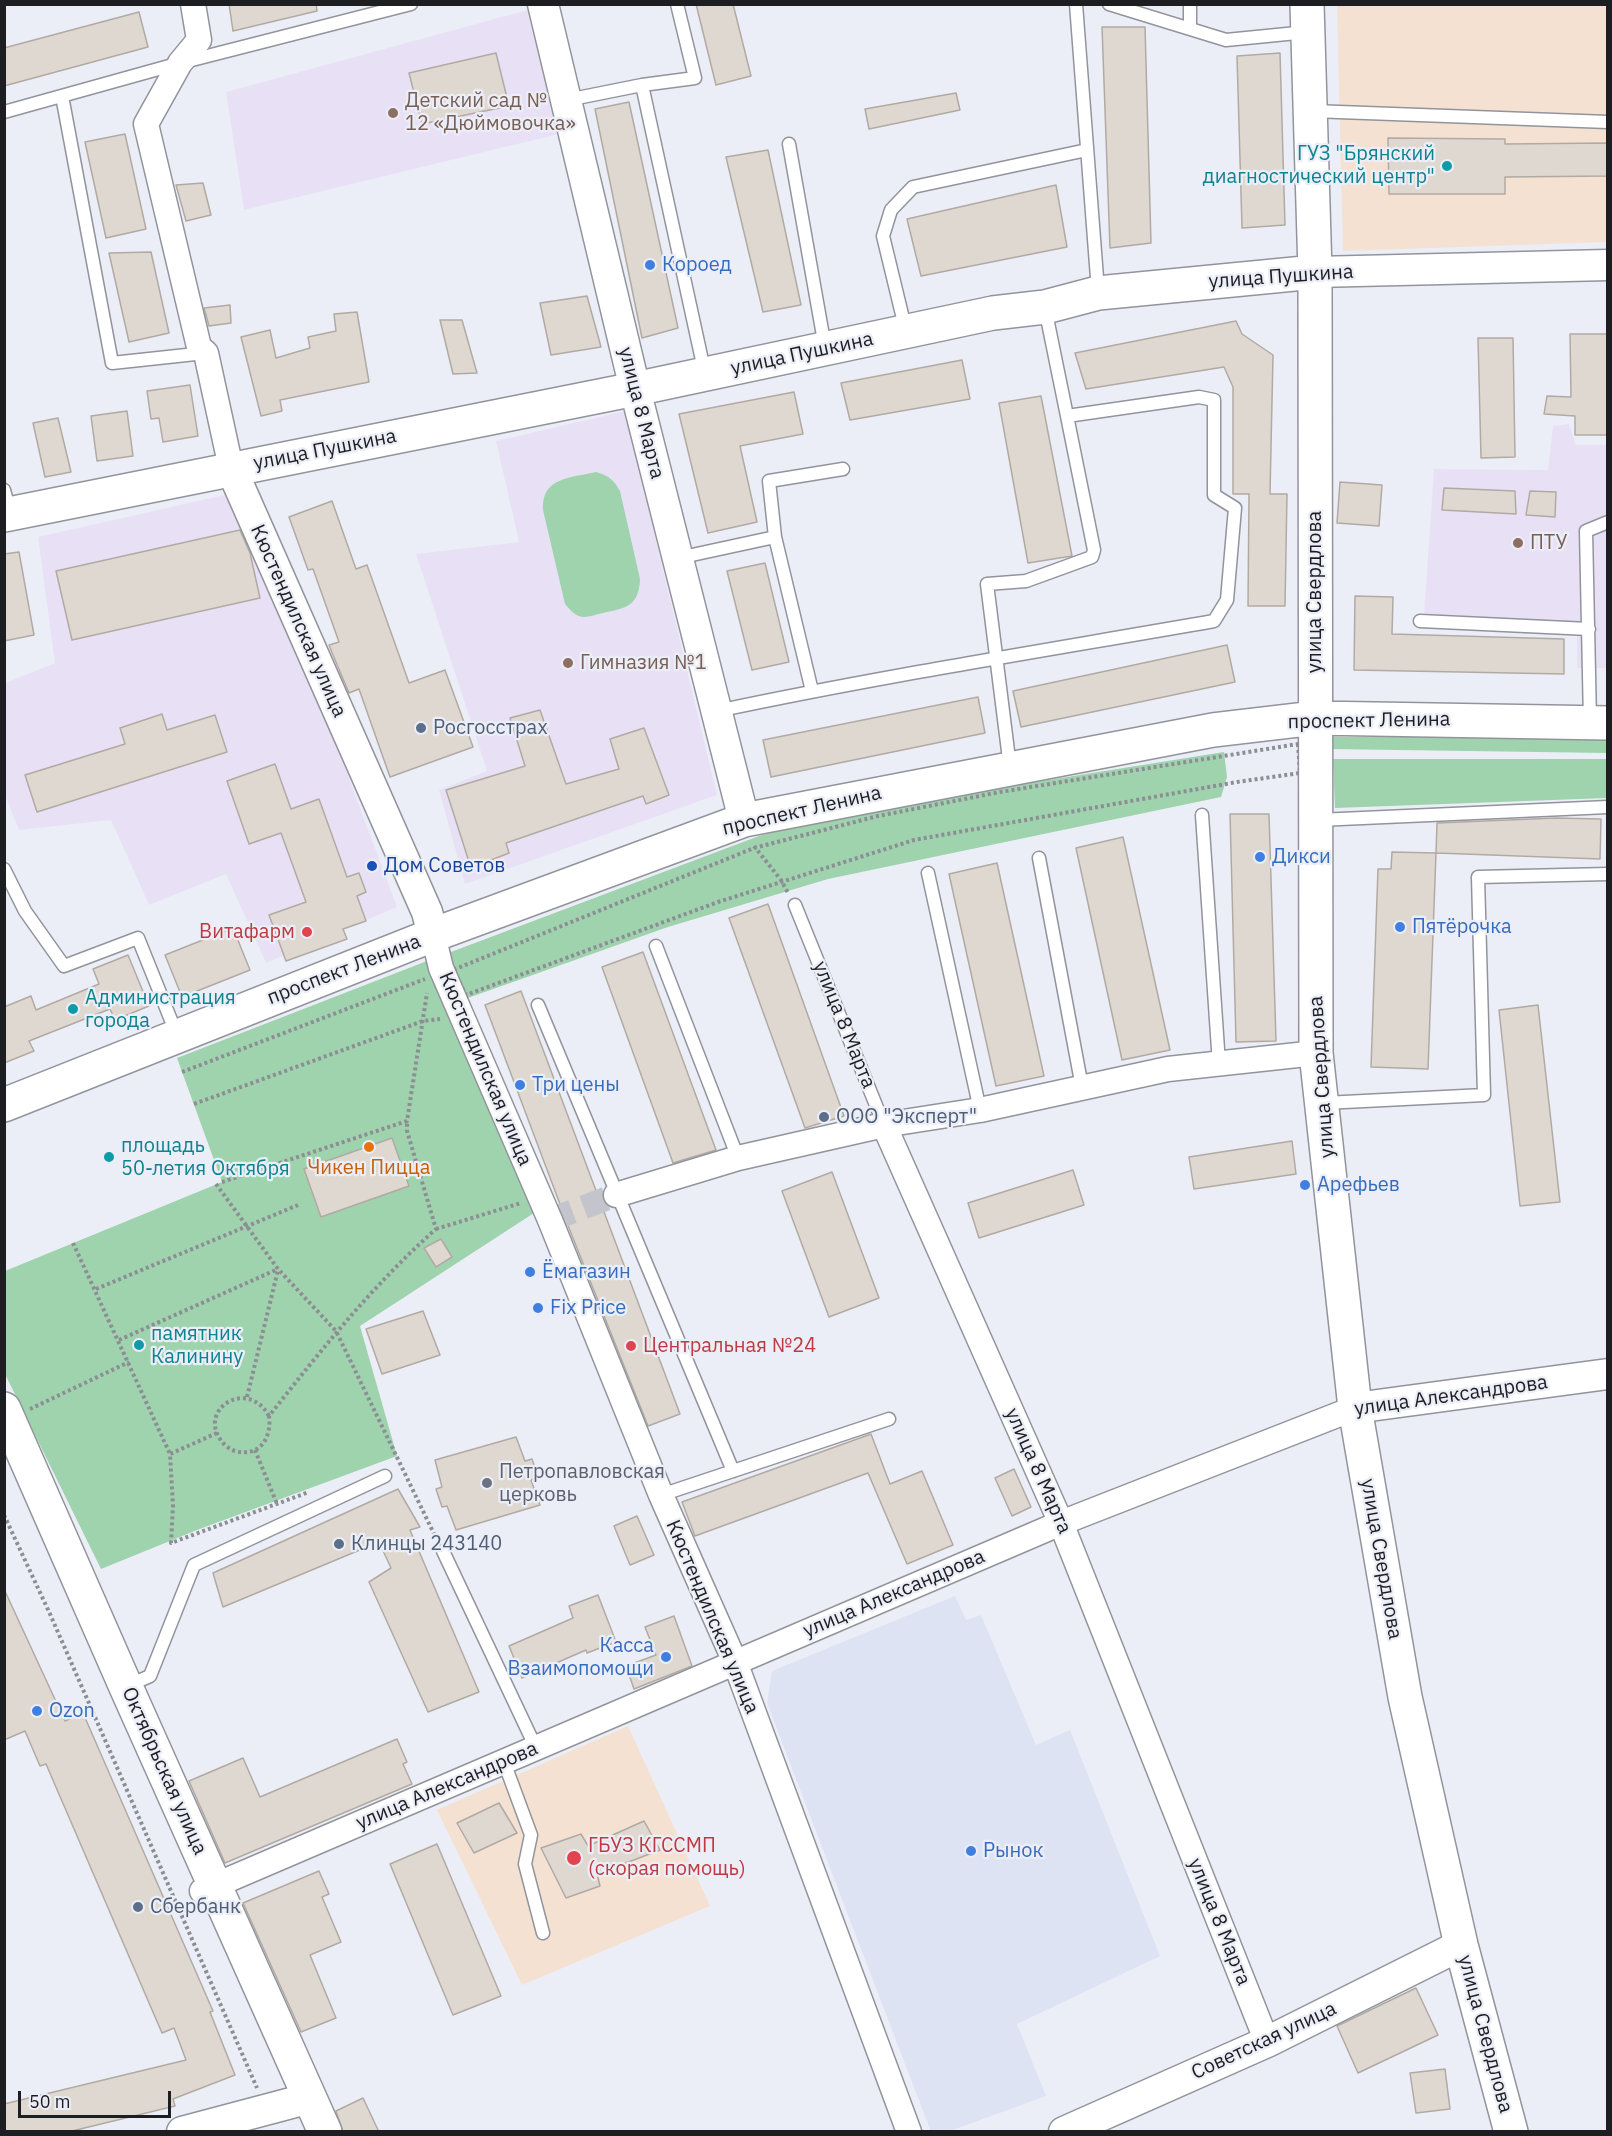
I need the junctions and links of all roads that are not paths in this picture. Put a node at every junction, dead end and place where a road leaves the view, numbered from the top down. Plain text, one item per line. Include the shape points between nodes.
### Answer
1 (193, 4) edge
2 (411, 4) edge
3 (543, 4) edge
4 (677, 4) edge
5 (1076, 4) edge
6 (1109, 4) edge
7 (1190, 4) edge
8 (1308, 18) edge
9 (1190, 29) junction
10 (180, 63) junction
11 (642, 86) junction
12 (62, 96) junction
13 (565, 100) junction
14 (1310, 111) junction
15 (4, 112) edge
16 (1608, 122) edge
17 (789, 144) dead end
18 (1087, 150) junction
19 (1608, 265) edge
20 (1315, 272) junction
21 (1098, 293) junction
22 (1045, 307) junction
23 (906, 332) junction
24 (825, 348) junction
25 (206, 353) junction
26 (705, 374) junction
27 (635, 389) junction
28 (1068, 416) junction
29 (231, 468) junction
30 (843, 469) dead end
31 (7, 506) edge
32 (1608, 522) edge
33 (775, 537) junction
34 (678, 558) junction
35 (1420, 621) dead end
36 (1589, 629) junction
37 (996, 659) junction
38 (812, 691) junction
39 (717, 711) junction
40 (1315, 718) junction
41 (1599, 723) edge
42 (1010, 768) junction
43 (1608, 807) edge
44 (1202, 815) dead end
45 (1315, 820) junction
46 (749, 834) junction
47 (1039, 858) dead end
48 (4, 869) edge
49 (928, 873) dead end
50 (1608, 874) edge
51 (795, 905) road end
52 (433, 935) junction
53 (656, 946) dead end
54 (538, 1005) dead end
55 (177, 1036) junction
56 (1316, 1053) junction
57 (1219, 1064) junction
58 (1082, 1087) junction
59 (1322, 1103) junction
60 (4, 1105) edge
61 (980, 1110) junction
62 (884, 1125) junction
63 (738, 1158) junction
64 (616, 1195) junction
65 (1608, 1374) edge
66 (1355, 1408) junction
67 (15, 1410) edge
68 (889, 1419) dead end
69 (4, 1448) edge
70 (733, 1471) junction
71 (386, 1476) dead end
72 (660, 1495) junction
73 (1061, 1523) junction
74 (443, 1551) road end
75 (735, 1662) junction
76 (120, 1689) junction
77 (536, 1748) junction
78 (504, 1762) junction
79 (209, 1888) junction
80 (543, 1932) dead end
81 (1461, 1945) junction
82 (1267, 2042) junction
83 (280, 2106) junction
84 (182, 2132) edge
85 (308, 2132) edge
86 (325, 2132) edge
87 (909, 2132) edge
88 (1064, 2132) edge
89 (1511, 2132) edge

1 - 10 street, Кюстендилская улица via 199,40
2 - 10 lane
3 - 13 street, улица 8 Марта
4 - 11 lane via 695,78
5 - 18 lane
6 - 9 lane
7 - 9 lane
8 - 9 lane via 1226,40
8 - 14 main road, улица Свердлова
10 - 12 lane
10 - 25 street, Кюстендилская улица via 146,124 199,347
11 - 13 lane
11 - 26 lane
12 - 15 lane
12 - 25 lane via 112,363
13 - 27 street, улица 8 Марта
14 - 16 lane
14 - 20 main road, улица Свердлова
17 - 24 lane
18 - 21 lane
18 - 23 lane via 913,187 891,210 883,236
19 - 20 street, улица Пушкина
20 - 21 main road, улица Пушкина
20 - 40 main road, улица Свердлова
21 - 22 main road, улица Пушкина
22 - 23 main road, улица Пушкина via 993,313
22 - 28 lane
23 - 24 main road, улица Пушкина
24 - 26 main road, улица Пушкина
25 - 29 street, Кюстендилская улица
26 - 27 main road, улица Пушкина
27 - 29 main road, улица Пушкина
27 - 34 street, улица 8 Марта
28 - 37 lane via 1094,550 1092,558 1026,581 987,584
28 - 37 lane via 1199,397 1214,400 1214,495 1235,508 1227,600 1215,621
29 - 31 main road, улица Пушкина
29 - 52 street, Кюстендилская улица via 427,912
30 - 33 lane via 769,481
32 - 36 lane via 1586,531
33 - 34 lane
33 - 38 lane
34 - 39 street, улица 8 Марта
35 - 36 lane
36 - 41 lane
37 - 38 lane
37 - 42 lane
38 - 39 lane
39 - 46 street, улица 8 Марта
40 - 41 main road, проспект Ленина
40 - 42 main road, проспект Ленина via 1213,730
40 - 45 main road, улица Свердлова
42 - 46 main road, проспект Ленина
43 - 45 lane
44 - 57 lane
45 - 56 main road, улица Свердлова
46 - 52 main road, проспект Ленина
47 - 58 lane
48 - 55 lane via 25,911 64,966 138,938
49 - 61 lane
50 - 59 lane via 1478,877 1484,1095
51 - 62 lane, улица 8 Марта
52 - 55 main road, проспект Ленина
52 - 72 street, Кюстендилская улица via 441,968 541,1198
53 - 63 lane
54 - 64 lane
55 - 60 main road, проспект Ленина
56 - 57 street
56 - 59 main road, улица Свердлова
57 - 58 street via 1168,1069
58 - 61 street
59 - 66 main road, улица Свердлова
61 - 62 street
62 - 63 street
62 - 73 street, улица 8 Марта
63 - 64 street
64 - 70 lane
65 - 66 street, улица Александрова
66 - 73 street, улица Александрова
66 - 81 main road, улица Свердлова via 1405,1697
67 - 76 main road, Октябрьская улица
68 - 70 lane
69 - 76 main road, Октябрьская улица
70 - 72 lane
71 - 76 lane via 194,1565 150,1676
72 - 75 street, Кюстендилская улица
73 - 75 street, улица Александрова
73 - 82 street, улица 8 Марта
74 - 77 lane
75 - 77 street, улица Александрова
75 - 87 street, Кюстендилская улица
76 - 79 main road, Октябрьская улица
77 - 78 street, улица Александрова
78 - 79 street, улица Александрова
78 - 80 lane via 531,1835 525,1864
79 - 83 main road, Октябрьская улица
79 - 86 main road, Октябрьская улица
81 - 82 street, Советская улица
81 - 89 main road, улица Свердлова
82 - 88 street, Советская улица
83 - 84 street
83 - 85 main road, Октябрьская улица

